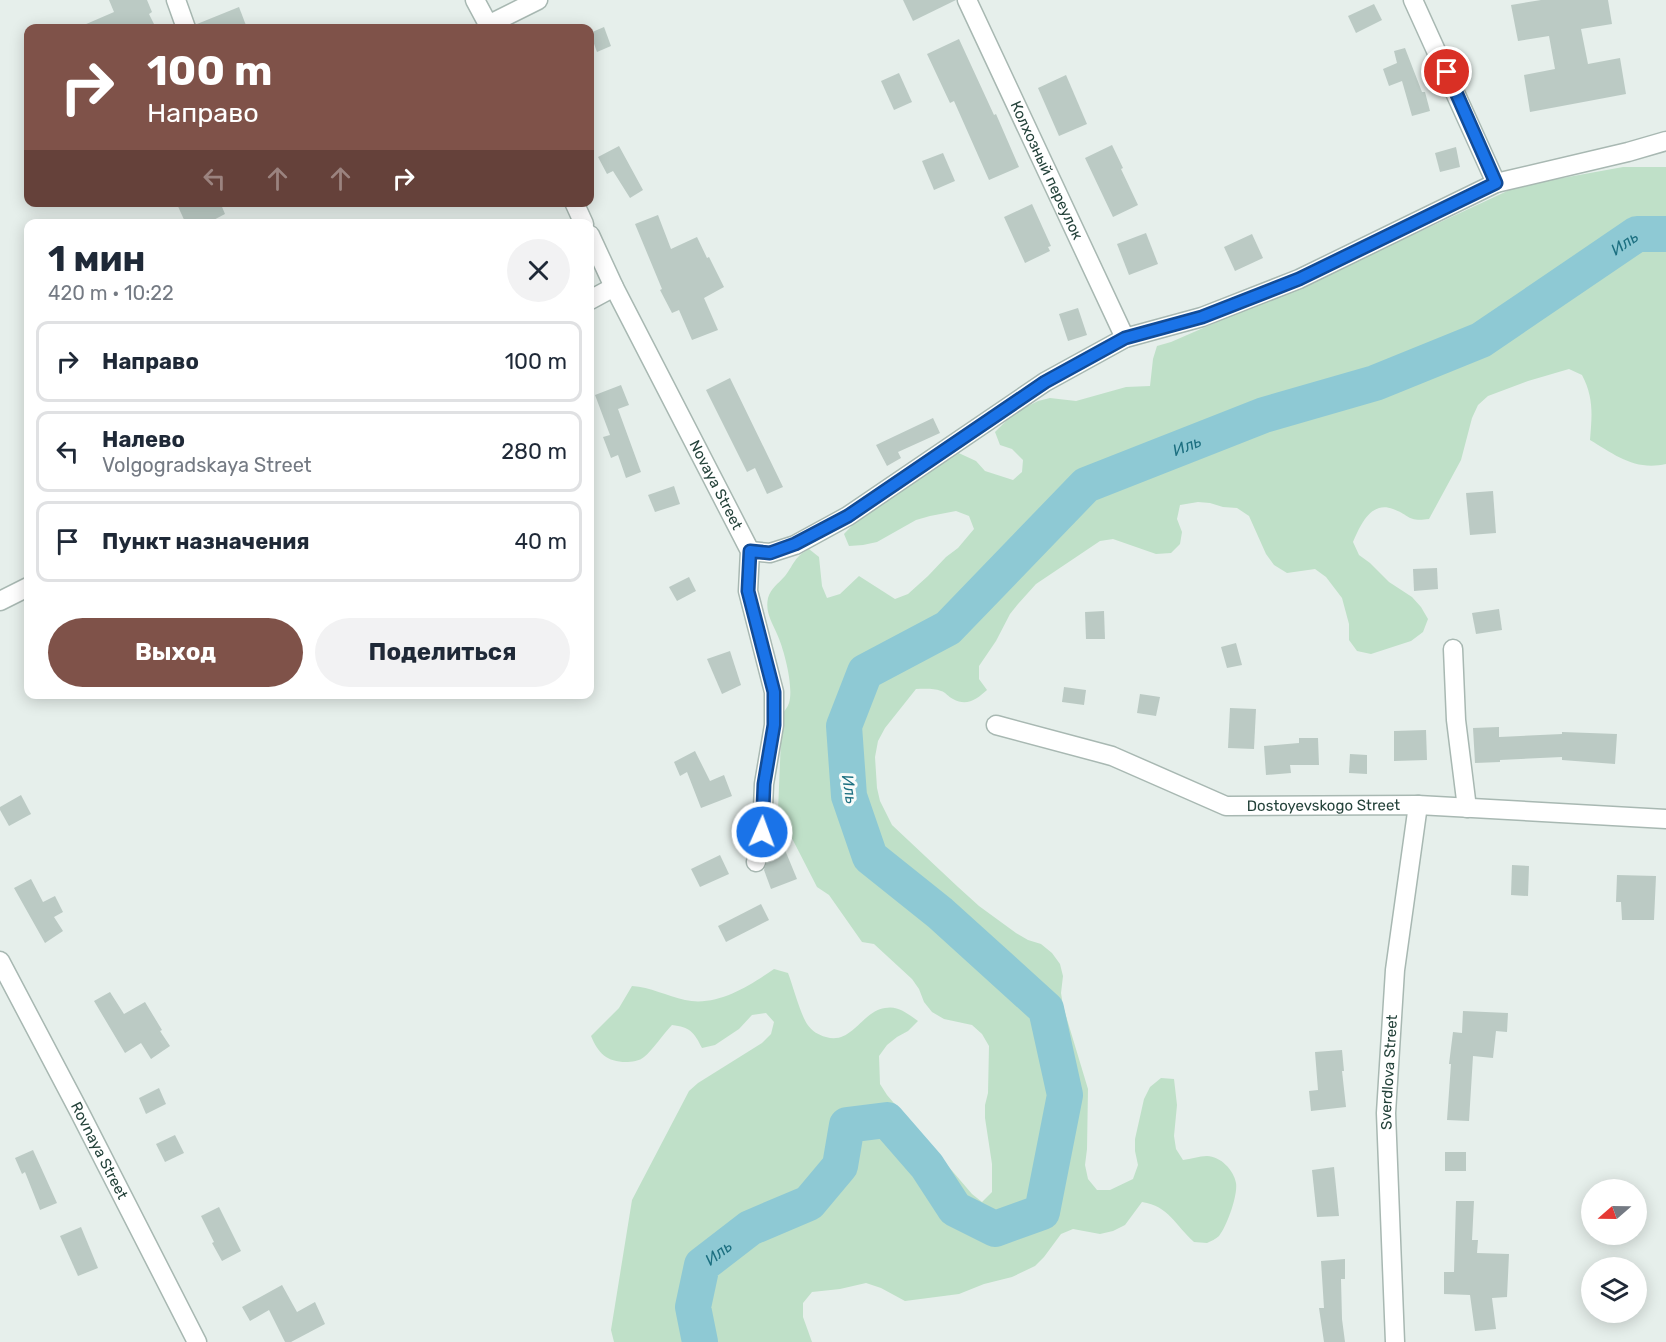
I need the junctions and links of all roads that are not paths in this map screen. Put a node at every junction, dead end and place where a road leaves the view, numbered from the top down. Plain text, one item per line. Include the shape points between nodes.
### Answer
1 (176, 0) edge
2 (475, 0) edge
3 (538, 0) edge
4 (967, 0) edge
5 (1413, 0) edge
6 (185, 24) edge
7 (487, 24) edge
8 (494, 24) edge
9 (1666, 141) edge
10 (1496, 183) junction
11 (594, 244) edge
12 (614, 287) junction
13 (594, 298) edge
14 (1125, 338) junction
15 (750, 551) junction
16 (24, 589) edge
17 (0, 601) edge
18 (1453, 649) dead end
19 (996, 725) dead end
20 (1418, 805) junction
21 (1467, 808) junction
22 (1666, 819) edge
23 (756, 862) dead end
24 (0, 961) edge
25 (197, 1342) edge
26 (1395, 1342) edge

1 - 6 street
2 - 7 street
3 - 8 street
4 - 14 street, Колхозный переулок
5 - 10 street
9 - 10 street
10 - 14 street via 1299,279 1202,317
11 - 12 street, Novaya Street
12 - 13 street
12 - 15 street, Novaya Street
14 - 15 street via 1045,382 848,516 770,553
15 - 23 street via 748,591 774,692 774,725
16 - 17 street
18 - 21 street via 1456,720
19 - 20 street, Dostoyevskogo Street via 1112,756 1226,806
20 - 21 street, Dostoyevskogo Street
20 - 26 street, Sverdlova Street via 1395,970 1386,1113
21 - 22 street, Dostoyevskogo Street
24 - 25 street, Rovnaya Street

